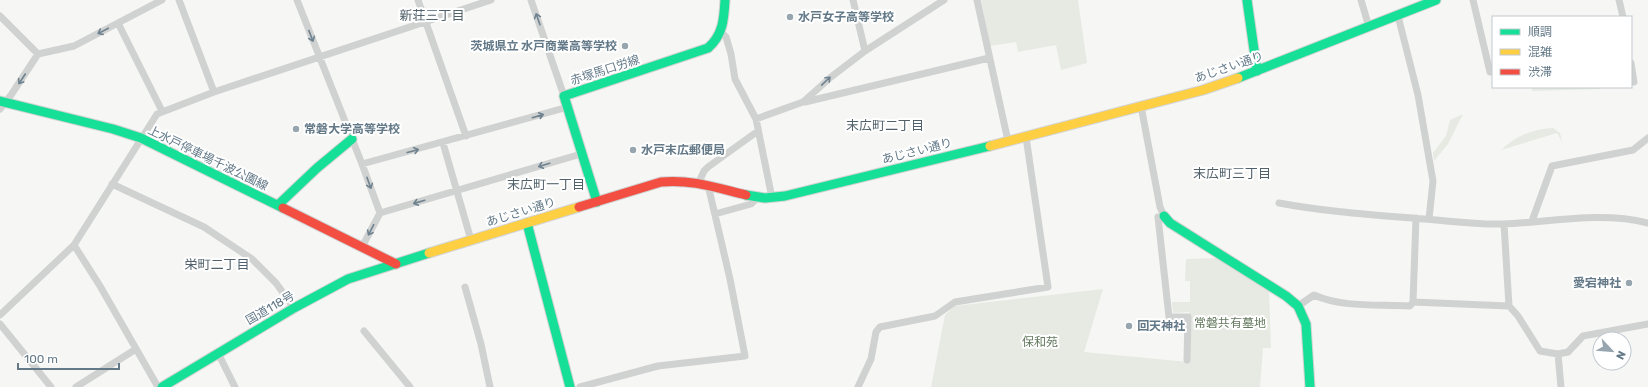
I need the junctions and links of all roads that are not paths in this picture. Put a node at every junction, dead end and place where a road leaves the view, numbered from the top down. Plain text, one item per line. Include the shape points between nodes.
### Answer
1 (162, 0) edge
2 (179, 0) edge
3 (297, 0) edge
4 (418, 0) edge
5 (492, 0) edge
6 (531, 0) edge
7 (726, 0) edge
8 (853, 0) edge
9 (944, 0) edge
10 (977, 0) edge
11 (1247, 0) edge
12 (1361, 0) edge
13 (1436, 0) edge
14 (1474, 0) edge
15 (1619, 0) edge
16 (0, 16) edge
17 (1398, 16) junction
18 (1623, 16) edge
19 (426, 21) junction
20 (118, 23) junction
21 (1369, 27) junction
22 (721, 32) junction
23 (865, 50) junction
24 (38, 54) junction
25 (319, 57) junction
26 (989, 58) junction
27 (1632, 69) edge
28 (1257, 71) junction
29 (1490, 72) dead end
30 (1634, 82) dead end
31 (214, 92) junction
32 (564, 96) junction
33 (803, 102) junction
34 (2, 104) edge
35 (1141, 106) junction
36 (568, 107) junction
37 (162, 111) junction
38 (756, 119) junction
39 (758, 131) junction
40 (466, 136) junction
41 (1026, 137) junction
42 (141, 138) junction
43 (1648, 138) edge
44 (352, 139) junction
45 (1008, 141) junction
46 (443, 143) junction
47 (581, 154) junction
48 (362, 164) junction
49 (112, 184) junction
50 (704, 184) junction
51 (456, 191) junction
52 (758, 197) junction
53 (772, 198) junction
54 (597, 202) junction
55 (1280, 203) dead end
56 (278, 205) junction
57 (380, 213) junction
58 (715, 214) junction
59 (1161, 216) junction
60 (1416, 218) junction
61 (1429, 219) junction
62 (1532, 221) junction
63 (527, 223) junction
64 (1648, 223) edge
65 (1504, 224) junction
66 (471, 240) junction
67 (74, 245) junction
68 (362, 247) junction
69 (396, 264) junction
70 (465, 287) dead end
71 (1413, 302) junction
72 (1298, 306) junction
73 (1509, 306) junction
74 (294, 308) junction
75 (0, 315) edge
76 (0, 324) edge
77 (1648, 324) edge
78 (364, 331) dead end
79 (136, 349) junction
80 (218, 353) junction
81 (1558, 354) junction
82 (1187, 360) dead end
83 (50, 387) edge
84 (76, 387) edge
85 (158, 387) edge
86 (162, 387) edge
87 (235, 387) edge
88 (410, 387) edge
89 (490, 387) edge
90 (570, 387) edge
91 (580, 387) edge
92 (858, 387) edge
93 (1310, 387) edge
94 (1561, 387) edge

1 - 20 street
2 - 31 street
3 -> 25 street
4 - 19 street
5 - 19 street
32 -> 6 street
7 - 22 main road, 赤塚馬口労線
8 - 23 street
9 - 23 street
10 - 26 street
11 - 28 main road
12 - 21 street
13 - 17 main road, あじさい通り
14 - 29 street
15 - 18 street
16 - 24 street
17 - 21 main road, あじさい通り
17 - 61 street via 1418,95 1433,181
19 - 25 street
19 - 40 street
20 -> 24 street via 74,46
20 - 37 street
21 - 28 main road, あじさい通り
22 - 32 main road, 赤塚馬口労線 via 715,43 708,48
22 - 38 street via 732,54 734,79
33 -> 23 street
24 -> 34 street
25 - 31 street
25 - 44 street
26 - 33 street
26 - 45 street
27 - 30 street
28 - 35 main road, あじさい通り via 1203,90
31 - 37 street
32 - 36 main road, 赤塚馬口労線
33 - 38 street
34 - 42 main road, 上水戸停車場千波公園線
35 - 41 main road, あじさい通り
35 - 59 street
40 -> 36 street
36 - 47 main road, 赤塚馬口労線
37 - 42 street via 157,114
38 - 39 street
39 - 50 street via 708,167 704,172
39 - 53 street
40 - 46 street
41 - 45 main road, あじさい通り
41 - 92 street via 1048,287 954,302 935,316 880,327 876,332 871,359
42 - 49 street
42 - 56 main road, 上水戸停車場千波公園線
43 - 62 street via 1633,150 1552,166
44 - 48 street
44 - 56 main road
45 - 53 main road, あじさい通り
48 -> 46 street
46 - 51 street
47 -> 51 street
47 - 54 main road, 赤塚馬口労線
48 -> 57 street
49 - 67 street
49 - 74 street via 204,228 252,259 276,283
50 - 52 main road, あじさい通り
50 - 54 main road, あじさい通り via 678,180 661,182
50 - 58 street
51 -> 57 street
51 - 66 street
52 - 53 main road, あじさい通り
52 - 58 street via 751,204
54 - 63 main road, あじさい通り
55 - 60 street via 1346,213
56 - 68 main road, 上水戸停車場千波公園線
57 -> 68 street
58 - 91 street via 745,356 658,366
59 - 72 main road
59 - 82 street via 1169,317 1188,317
60 - 61 street
60 - 71 street
61 - 65 street
62 - 64 street via 1598,218
62 - 65 street
63 - 66 main road, あじさい通り
63 - 90 main road
65 - 73 street
66 - 69 main road, あじさい通り
67 - 75 street
67 - 79 street
68 - 69 main road, 上水戸停車場千波公園線
69 - 74 main road, 国道118号 via 348,279
70 - 89 street
71 - 72 street via 1410,306 1350,304 1328,301 1314,295
71 - 73 street
72 - 93 main road via 1306,324
73 - 81 street via 1540,351
74 - 80 main road, 国道118号
76 - 83 street
77 - 81 street via 1583,336 1568,352
78 - 88 street
79 - 84 street
79 - 85 street
80 - 86 main road, 国道118号
80 - 87 street
81 - 94 street

